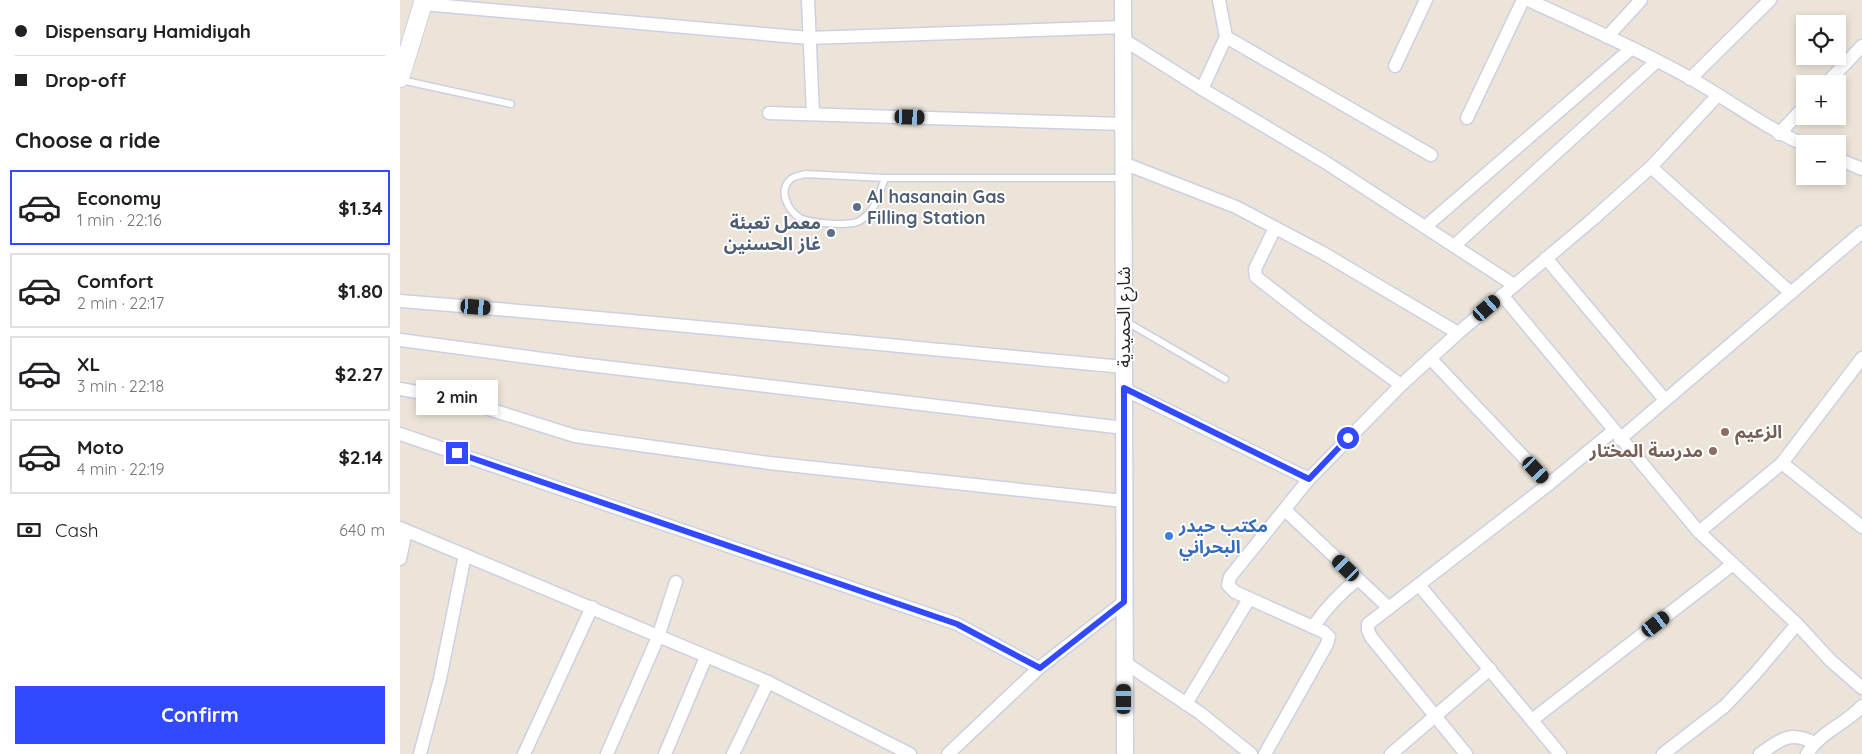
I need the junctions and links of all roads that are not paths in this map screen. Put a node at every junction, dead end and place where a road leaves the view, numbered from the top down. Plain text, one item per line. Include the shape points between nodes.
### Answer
1 (808, 0) edge
2 (1123, 0) edge
3 (1219, 0) edge
4 (1426, 0) edge
5 (1523, 0) edge
6 (1528, 0) edge
7 (1641, 0) edge
8 (1770, 0) edge
9 (424, 2) edge
10 (1123, 33) junction
11 (1226, 37) junction
12 (1607, 37) junction
13 (809, 38) junction
14 (1862, 46) edge
15 (1632, 48) junction
16 (1658, 61) junction
17 (1395, 66) dead end
18 (1835, 75) edge
19 (400, 79) edge
20 (1690, 79) junction
21 (1202, 89) junction
22 (1718, 95) junction
23 (511, 104) dead end
24 (769, 113) dead end
25 (813, 114) junction
26 (1796, 116) edge
27 (1467, 118) dead end
28 (1123, 124) junction
29 (1780, 134) junction
30 (1796, 140) edge
31 (1432, 155) dead end
32 (1846, 162) edge
33 (1651, 168) junction
34 (1862, 169) edge
35 (1123, 171) junction
36 (885, 178) junction
37 (1425, 227) junction
38 (1276, 228) junction
39 (1862, 232) edge
40 (1454, 246) junction
41 (1546, 258) junction
42 (1514, 285) junction
43 (1791, 292) junction
44 (1502, 295) junction
45 (400, 301) edge
46 (1124, 321) junction
47 (1458, 333) junction
48 (400, 340) edge
49 (1430, 358) junction
50 (1124, 367) junction
51 (1860, 367) edge
52 (1225, 379) dead end
53 (1401, 385) junction
54 (1124, 388) junction
55 (400, 389) edge
56 (1665, 400) junction
57 (1124, 428) junction
58 (400, 434) edge
59 (1616, 435) junction
60 (1782, 463) junction
61 (1309, 479) junction
62 (1549, 484) junction
63 (1124, 501) junction
64 (1285, 510) junction
65 (1862, 527) edge
66 (403, 529) edge
67 (1699, 532) junction
68 (465, 556) junction
69 (400, 559) edge
70 (1733, 564) junction
71 (1358, 579) junction
72 (676, 582) dead end
73 (1419, 585) junction
74 (1248, 598) junction
75 (1124, 602) junction
76 (592, 608) junction
77 (1389, 608) junction
78 (1797, 624) junction
79 (1314, 627) junction
80 (658, 637) junction
81 (706, 657) junction
82 (1124, 662) junction
83 (1040, 668) junction
84 (1490, 669) junction
85 (768, 682) junction
86 (1862, 688) edge
87 (1186, 704) junction
88 (1862, 706) edge
89 (1435, 715) junction
90 (1532, 720) junction
91 (1810, 749) edge
92 (956, 751) edge
93 (735, 753) edge
94 (420, 754) edge
95 (524, 754) edge
96 (607, 754) edge
97 (665, 754) edge
98 (910, 754) edge
99 (1125, 754) edge
100 (1251, 754) edge
101 (1265, 754) edge
102 (1391, 754) edge
103 (1466, 754) edge
104 (1560, 754) edge
105 (1663, 754) edge
106 (1760, 754) edge

1 - 13 street
2 - 10 street, شارع الحميدية
3 - 11 street
4 - 17 street
5 - 27 street
6 - 12 street
7 - 12 street
8 - 20 street
9 - 13 street
9 - 19 main road
10 - 13 street
10 - 21 street
10 - 28 street, شارع الحميدية
11 - 21 street
11 - 31 street
12 - 15 street
13 - 25 street
14 - 18 street
15 - 16 street
15 - 37 street
16 - 20 street
16 - 40 street
19 - 23 lane
20 - 22 street
21 - 37 street via 1325,162
22 - 29 street
22 - 33 street
24 - 25 street
25 - 28 street
26 - 29 street
28 - 35 street, شارع الحميدية
29 - 30 street
32 - 34 street
33 - 41 street
33 - 43 street
35 - 36 lane
35 - 38 street via 1236,207
35 - 46 street, شارع الحميدية
36 - 36 lane via 806,174 794,177 788,184 785,200 793,212 807,221 856,222 876,205
37 - 40 street
38 - 47 street
38 - 53 street via 1255,269 1256,277
39 - 43 street
40 - 42 street
41 - 42 street
41 - 56 street
42 - 44 street
43 - 56 street
44 - 47 street
44 - 59 street
45 - 50 street via 571,314
46 - 50 street, شارع الحميدية
46 - 52 lane
47 - 49 street
48 - 57 street
49 - 53 street
49 - 62 street
50 - 54 street, شارع الحميدية
51 - 60 street
53 - 61 street
54 - 57 street, شارع الحميدية
54 - 61 street
55 - 63 street via 460,400 574,436 769,463
56 - 59 street
57 - 63 street, شارع الحميدية
58 - 83 street via 957,624
59 - 62 street
59 - 67 street
60 - 65 street
60 - 67 street
61 - 64 street
62 - 73 street
63 - 75 street, شارع الحميدية
64 - 71 street
64 - 74 street via 1230,577 1228,585
66 - 68 street
66 - 69 street
67 - 70 street
68 - 76 street
68 - 94 street via 440,679
70 - 78 street
70 - 90 street
71 - 77 street
71 - 79 street via 1333,601
72 - 80 street
73 - 77 street
73 - 84 street
74 - 79 street
74 - 87 street
75 - 82 street, شارع الحميدية
75 - 83 street
76 - 80 street
76 - 95 street
77 - 89 street via 1368,624 1371,637
78 - 86 street
78 - 105 street via 1725,706
79 - 101 street via 1329,637 1327,644
80 - 81 street
80 - 96 street
81 - 85 street
81 - 97 street
82 - 87 street
82 - 99 street, شارع الحميدية
83 - 92 street
84 - 89 street
84 - 90 street
85 - 93 street
85 - 98 street
87 - 100 street
88 - 91 street
89 - 102 street
89 - 103 street
90 - 104 street
91 - 106 street via 1802,737 1792,736

